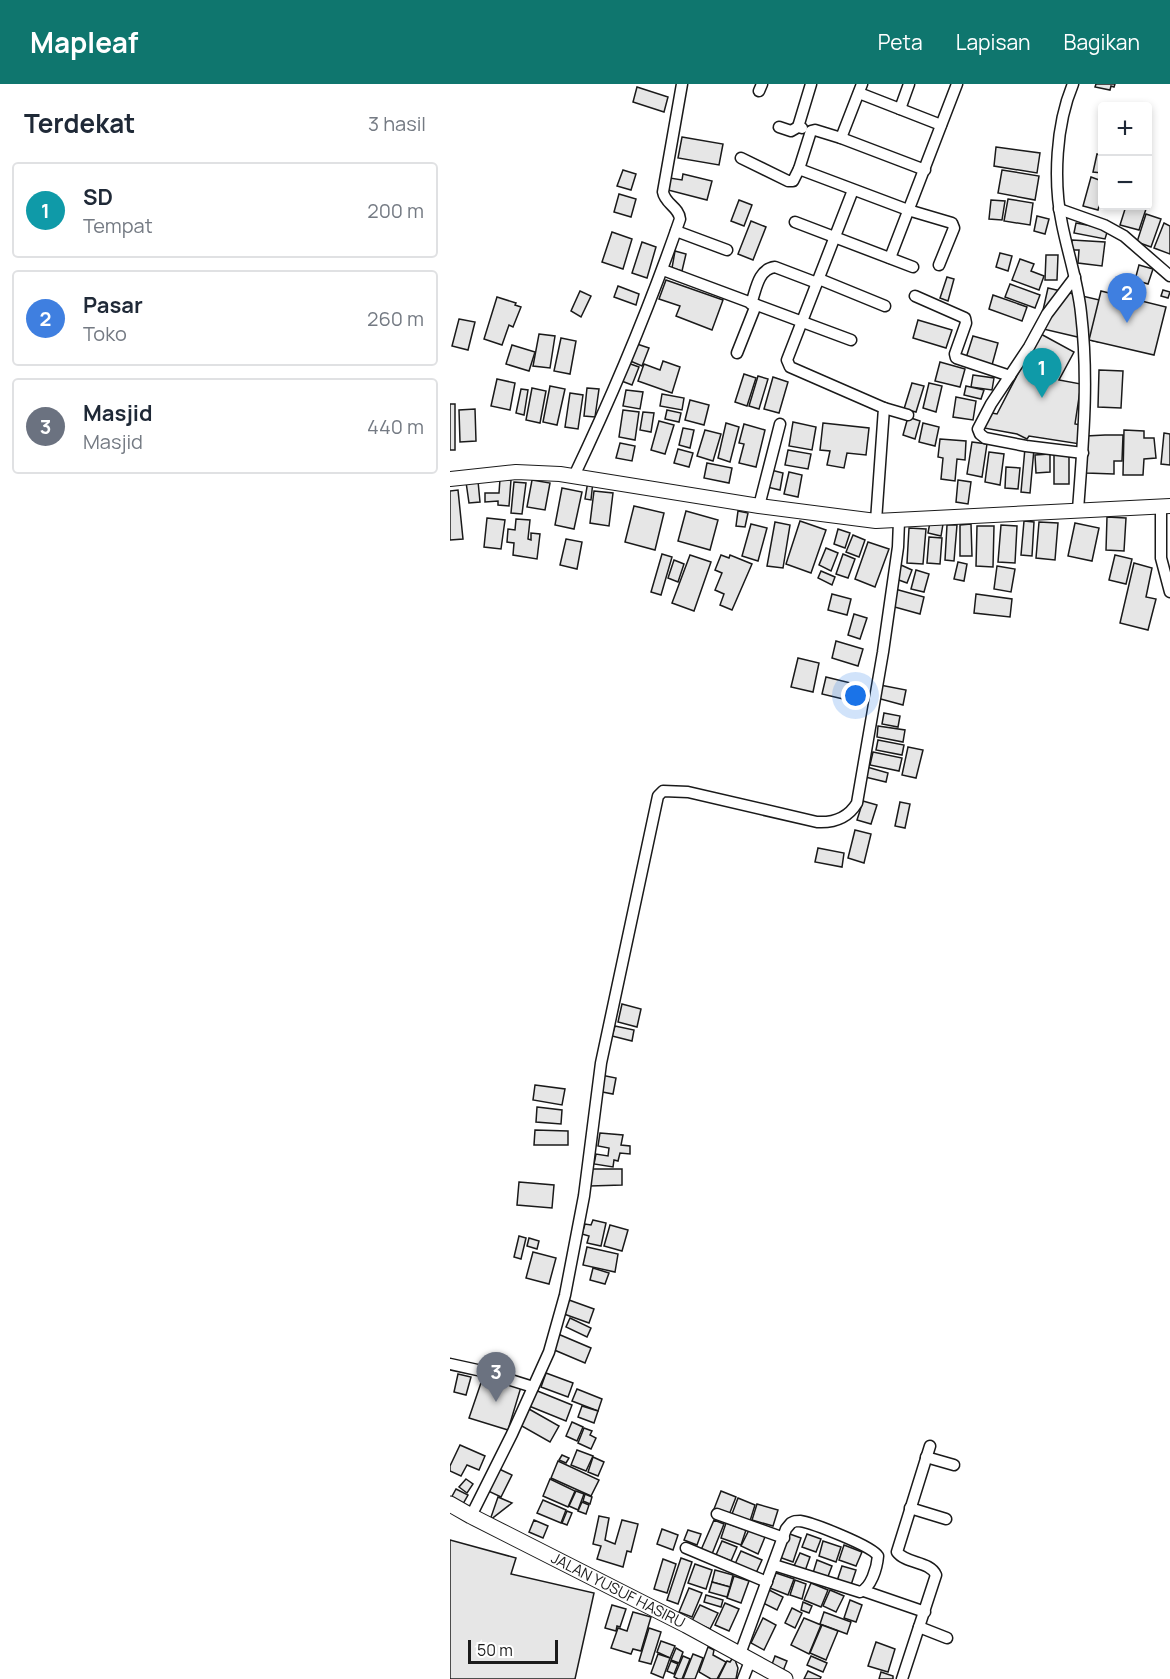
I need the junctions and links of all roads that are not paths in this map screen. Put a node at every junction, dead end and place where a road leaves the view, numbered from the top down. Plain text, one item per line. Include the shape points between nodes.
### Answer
1 (682, 84) edge
2 (811, 84) edge
3 (909, 84) edge
4 (957, 84) edge
5 (1073, 84) edge
6 (861, 88) edge
7 (900, 109) junction
8 (940, 125) junction
9 (779, 127) dead end
10 (798, 127) junction
11 (811, 131) junction
12 (842, 138) junction
13 (741, 158) dead end
14 (799, 169) junction
15 (925, 170) junction
16 (853, 190) junction
17 (1059, 209) junction
18 (908, 210) junction
19 (795, 222) dead end
20 (676, 231) junction
21 (835, 237) junction
22 (727, 250) dead end
23 (890, 258) junction
24 (939, 265) dead end
25 (913, 267) dead end
26 (663, 270) junction
27 (1170, 276) edge
28 (1075, 277) junction
29 (818, 281) junction
30 (915, 296) dead end
31 (753, 304) junction
32 (885, 306) dead end
33 (802, 323) junction
34 (851, 340) dead end
35 (737, 353) dead end
36 (1010, 376) junction
37 (884, 408) junction
38 (908, 415) dead end
39 (780, 424) dead end
40 (1083, 453) junction
41 (574, 476) junction
42 (450, 479) edge
43 (759, 506) junction
44 (1166, 506) edge
45 (1078, 510) junction
46 (876, 521) junction
47 (899, 521) junction
48 (1170, 592) edge
49 (450, 1364) edge
50 (533, 1387) junction
51 (954, 1465) dead end
52 (450, 1504) edge
53 (910, 1508) junction
54 (717, 1514) dead end
55 (471, 1516) junction
56 (946, 1518) dead end
57 (784, 1538) junction
58 (686, 1548) dead end
59 (774, 1565) junction
60 (767, 1582) junction
61 (864, 1591) junction
62 (924, 1612) junction
63 (919, 1627) junction
64 (947, 1638) dead end
65 (745, 1657) junction
66 (743, 1679) edge
67 (784, 1679) edge
68 (902, 1679) edge

1 - 20 street via 663,192 665,200 680,215
2 - 10 street
3 - 7 street
4 - 8 street
5 - 17 street via 1060,138
6 - 7 street
6 - 12 street
7 - 8 street
8 - 15 street
9 - 10 street via 791,131
10 - 11 street
11 - 12 street
11 - 14 street
12 - 15 street
13 - 14 street via 788,181 794,181
14 - 16 street
15 - 18 street
16 - 18 street
16 - 21 street
17 - 27 street via 1124,236
17 - 28 street
18 - 23 street
18 - 24 street via 952,223
19 - 21 street
20 - 22 street
20 - 26 street
21 - 23 street
21 - 29 street
23 - 25 street
26 - 31 street
26 - 41 street
28 - 36 street via 1047,314
28 - 40 street via 1086,368
29 - 31 street via 769,268 762,273
29 - 32 street
29 - 33 street
30 - 36 street via 965,318 956,358
31 - 33 street
31 - 35 street
33 - 34 street
33 - 37 street via 787,360 790,367
36 - 40 street via 978,429 980,434 1006,443
37 - 38 street
37 - 46 street
39 - 43 street
40 - 45 street
41 - 42 street via 516,472
41 - 43 street
43 - 46 street
44 - 45 street
44 - 48 street via 1161,558
45 - 47 street
46 - 47 street
47 - 50 street via 883,652 853,810 832,823 817,822 688,792 663,791 658,796 601,1063 575,1253 552,1343
49 - 50 street
50 - 55 street
51 - 53 street via 928,1451
52 - 55 main road, JALAN YUSUF HASIRU
53 - 56 street
53 - 62 street via 897,1552 936,1572
54 - 57 street
55 - 65 main road, JALAN YUSUF HASIRU
57 - 59 street
57 - 61 street via 791,1523 799,1521 875,1552 878,1559
58 - 60 street
59 - 60 street
59 - 61 street via 856,1592
60 - 65 street
61 - 62 street
62 - 63 street
63 - 64 street
63 - 68 street
65 - 66 street
65 - 67 main road, JALAN YUSUF HASIRU

